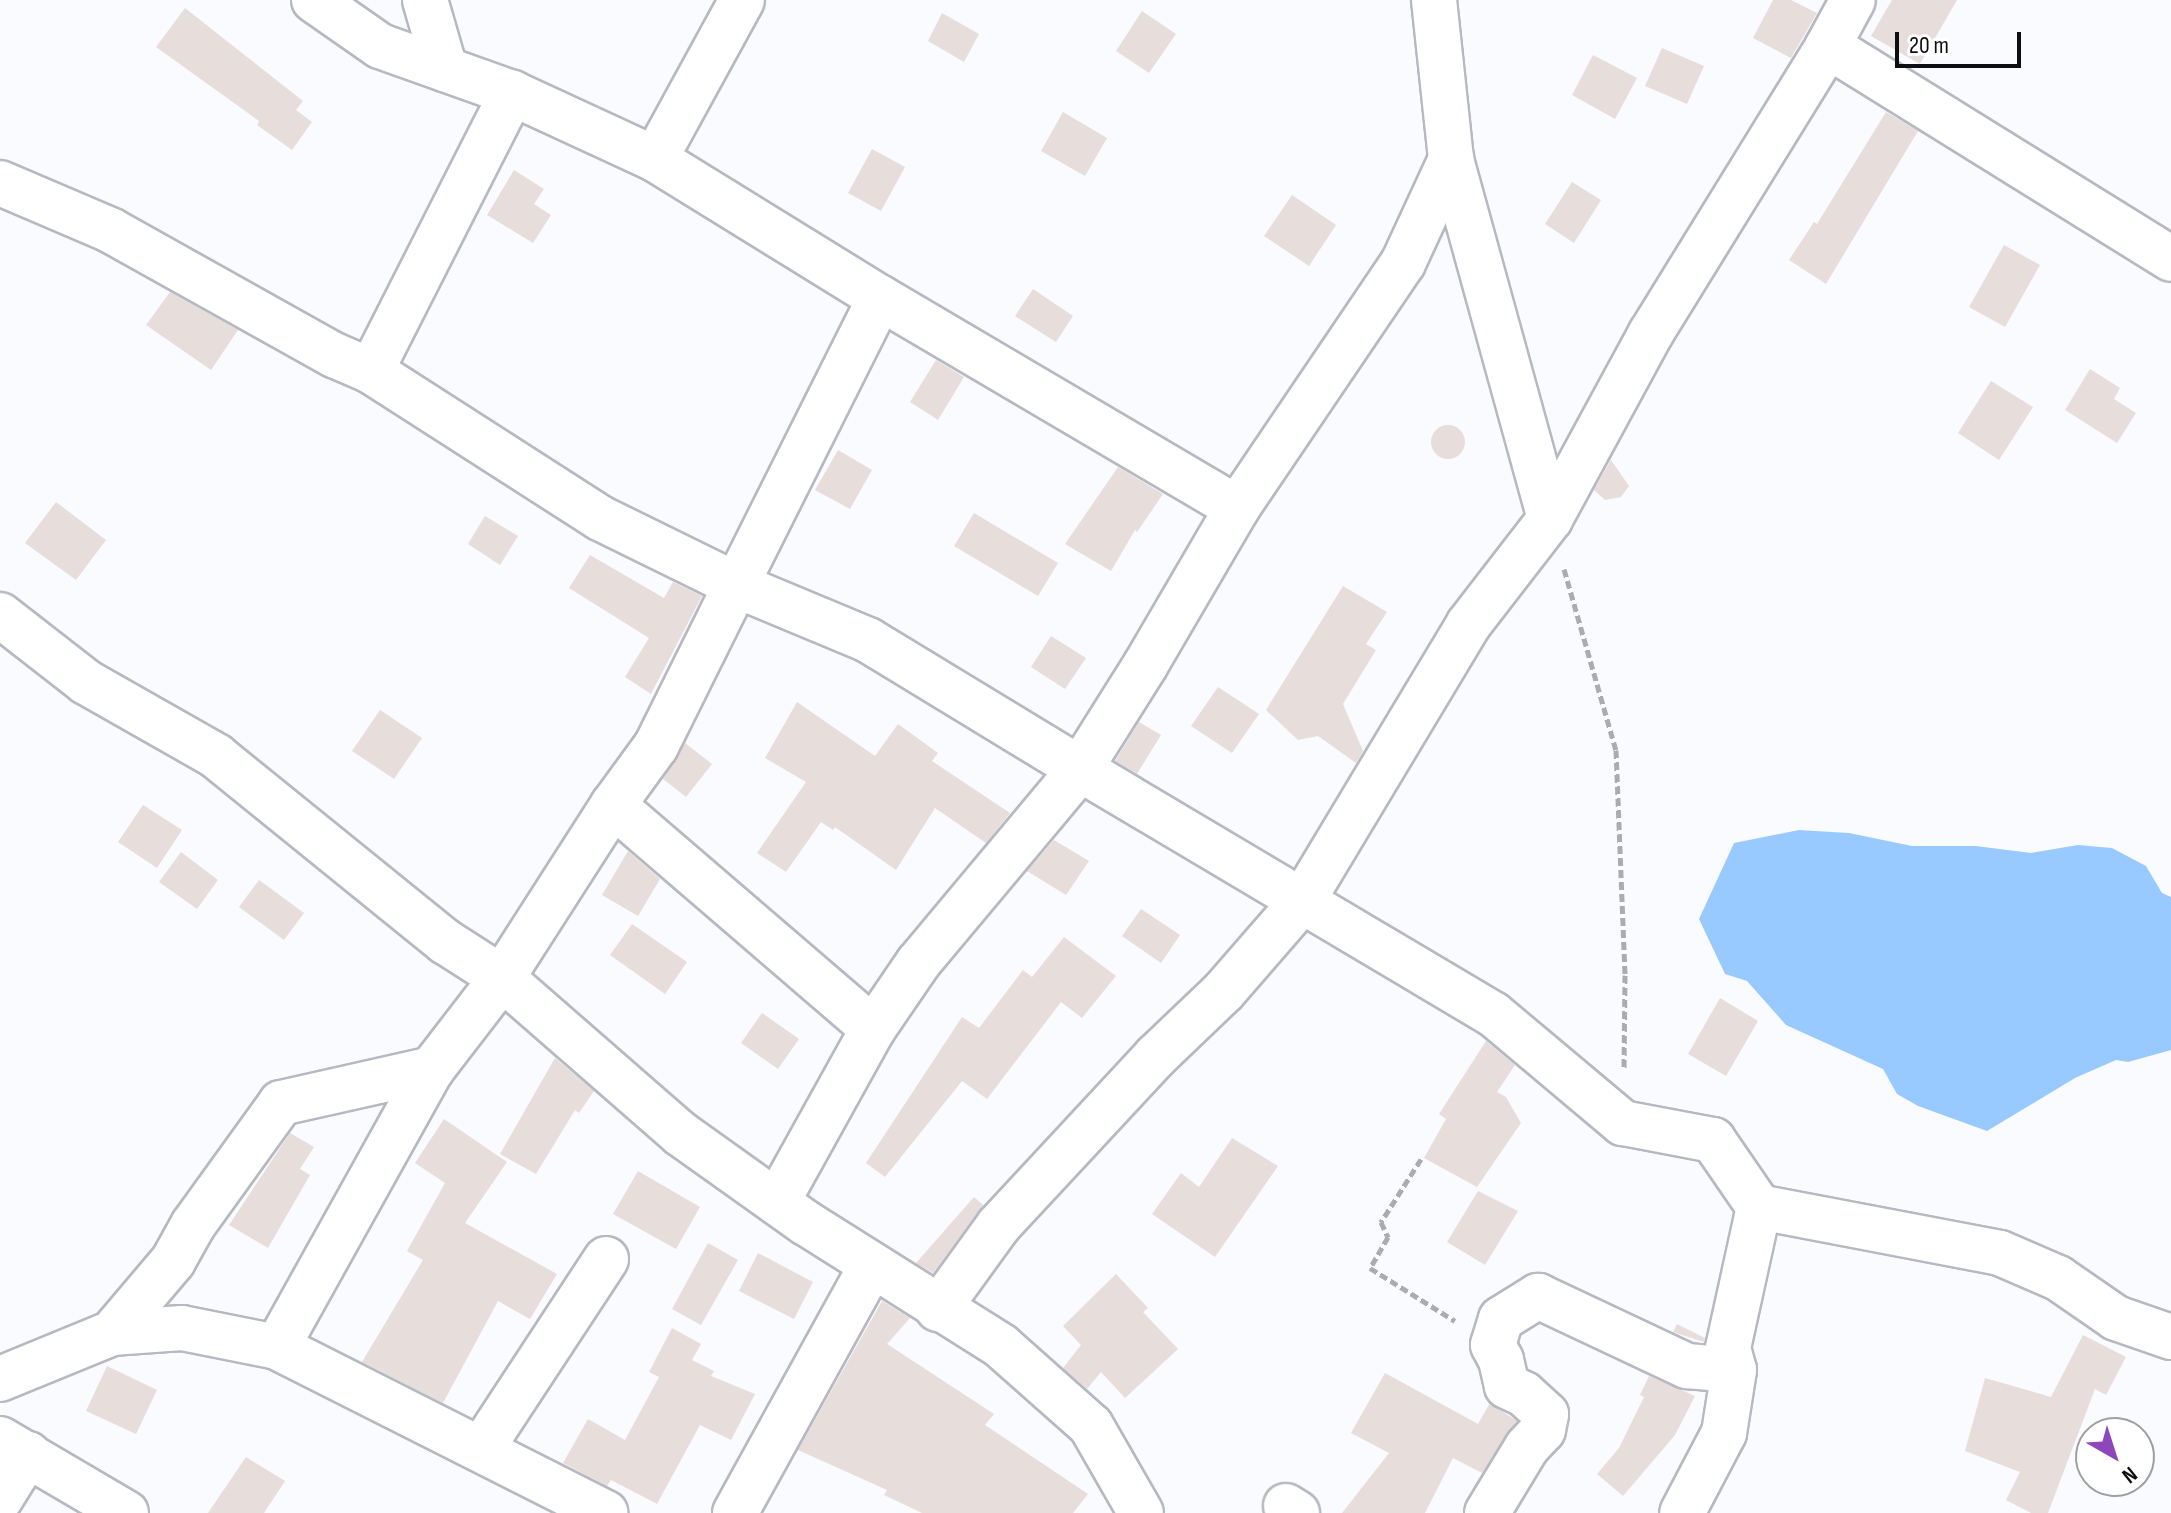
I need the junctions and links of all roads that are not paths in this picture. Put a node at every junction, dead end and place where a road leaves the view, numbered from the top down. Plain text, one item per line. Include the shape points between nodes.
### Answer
1 (314, 0) edge
2 (425, 0) edge
3 (742, 0) edge
4 (1434, 0) edge
5 (1853, 0) edge
6 (1828, 46) junction
7 (445, 69) junction
8 (512, 93) junction
9 (655, 159) junction
10 (1451, 159) junction
11 (0, 183) edge
12 (2171, 259) edge
13 (880, 298) junction
14 (371, 371) junction
15 (1237, 508) junction
16 (1550, 519) junction
17 (736, 585) junction
18 (0, 615) edge
19 (1080, 769) junction
20 (613, 805) junction
21 (1303, 900) junction
22 (502, 978) junction
23 (873, 1029) junction
24 (432, 1069) junction
25 (777, 1202) junction
26 (1759, 1207) junction
27 (606, 1259) dead end
28 (872, 1265) junction
29 (938, 1309) junction
30 (112, 1333) junction
31 (2171, 1337) edge
32 (277, 1347) junction
33 (1734, 1370) junction
34 (0, 1379) edge
35 (14, 1446) edge
36 (482, 1448) junction
37 (0, 1499) edge
38 (126, 1513) edge
39 (605, 1513) edge
40 (735, 1513) edge
41 (1141, 1513) edge
42 (1487, 1513) edge
43 (1682, 1513) edge

1 - 7 street via 380,46
2 - 7 street
3 - 9 street
4 - 10 street
5 - 6 street
6 - 12 street
6 - 16 street via 1651,333
7 - 8 street
8 - 9 street
8 - 14 street
9 - 13 street
10 - 15 street via 1403,263
10 - 16 street
11 - 14 street via 110,230
13 - 15 street
13 - 17 street
14 - 17 street via 600,518
15 - 19 street
16 - 21 street via 1468,625
17 - 19 street via 868,640
17 - 20 street via 656,746
18 - 22 street via 86,682 216,756 446,942
19 - 21 street
19 - 23 street via 918,963
20 - 22 street
20 - 23 street
21 - 26 street via 1493,1014 1623,1123 1713,1140
21 - 29 street via 1224,991 998,1226
22 - 24 street
22 - 25 street via 681,1134
23 - 25 street
24 - 30 street via 281,1103 173,1261
24 - 32 street
25 - 28 street
26 - 31 street via 2000,1253 2058,1278 2116,1318
26 - 33 street via 1728,1348
27 - 36 street
28 - 29 street
28 - 40 street
29 - 41 street via 1001,1346 1091,1426
30 - 32 street via 182,1328
30 - 34 street
32 - 36 street
33 - 42 street via 1687,1366 1538,1296 1501,1319 1493,1345 1507,1386 1546,1414 1543,1430
33 - 43 street via 1724,1433
35 - 37 street
35 - 38 street
36 - 39 street

